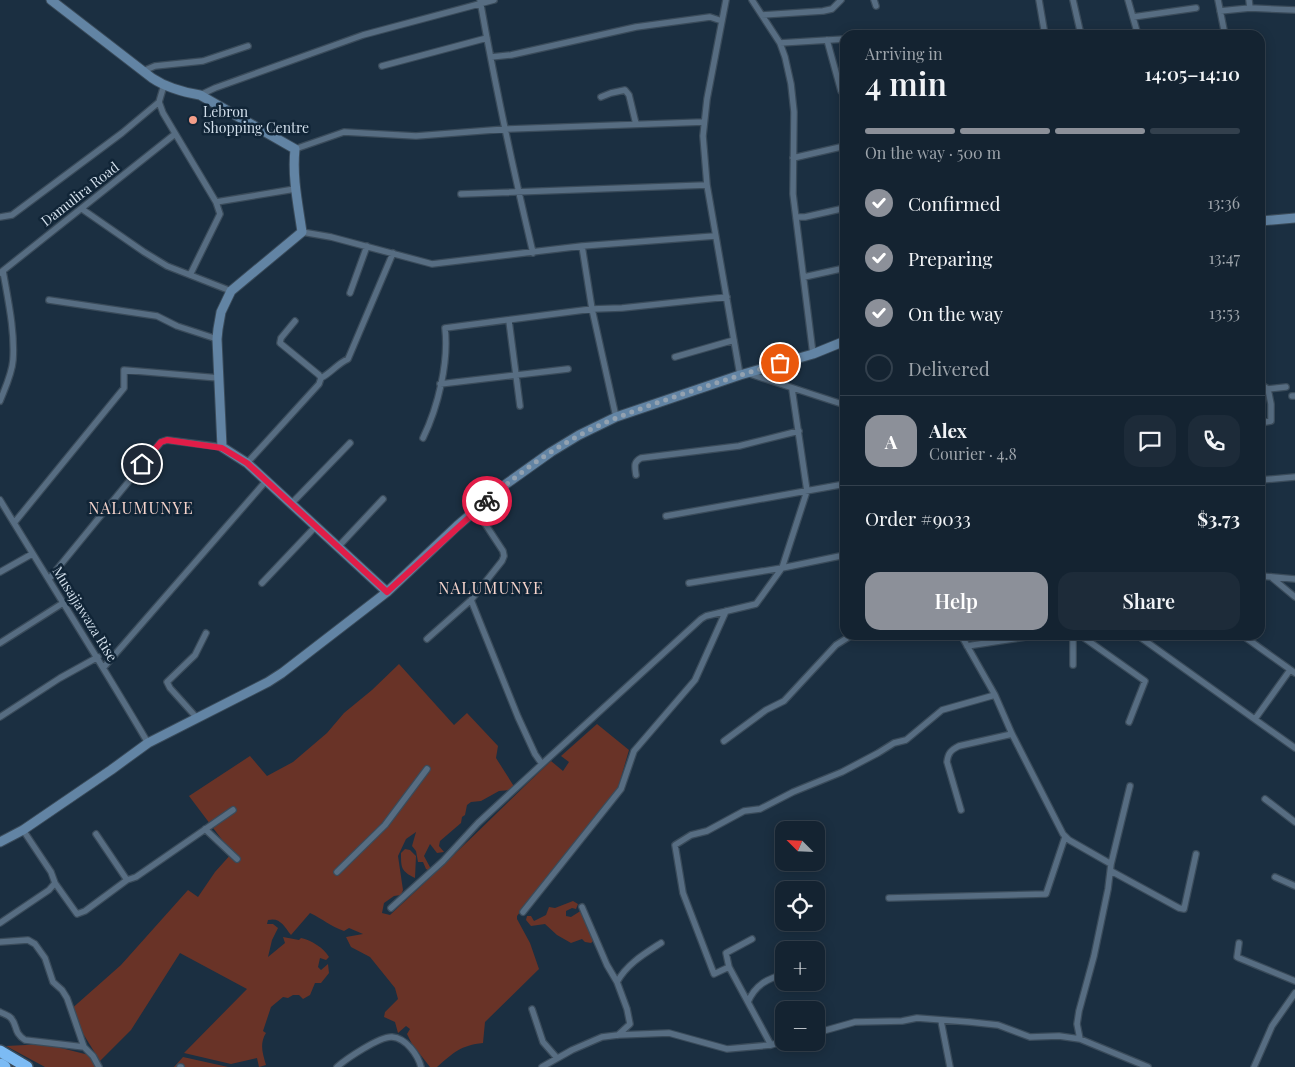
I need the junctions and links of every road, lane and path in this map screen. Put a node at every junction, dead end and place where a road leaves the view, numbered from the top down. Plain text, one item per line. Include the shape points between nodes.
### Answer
1 (50, 0) edge
2 (494, 0) edge
3 (726, 0) edge
4 (752, 0) edge
5 (841, 0) edge
6 (1039, 0) edge
7 (1073, 0) edge
8 (1128, 0) edge
9 (1218, 0) edge
10 (1249, 0) edge
11 (481, 2) edge
12 (1196, 8) dead end
13 (1250, 8) junction
14 (1295, 10) edge
15 (1220, 11) junction
16 (762, 15) junction
17 (1133, 18) junction
18 (722, 21) junction
19 (1044, 30) edge
20 (1080, 30) edge
21 (1137, 30) edge
22 (1223, 30) edge
23 (487, 38) junction
24 (840, 39) edge
25 (827, 40) junction
26 (780, 43) junction
27 (248, 46) dead end
28 (491, 57) junction
29 (382, 66) dead end
30 (143, 71) junction
31 (164, 86) junction
32 (840, 86) edge
33 (200, 94) junction
34 (601, 97) dead end
35 (159, 102) junction
36 (704, 122) junction
37 (636, 124) junction
38 (506, 129) junction
39 (175, 134) junction
40 (840, 147) edge
41 (294, 149) junction
42 (793, 158) junction
43 (706, 185) junction
44 (295, 189) junction
45 (519, 192) junction
46 (461, 194) dead end
47 (216, 202) junction
48 (82, 209) junction
49 (840, 209) edge
50 (0, 217) edge
51 (797, 218) junction
52 (1295, 218) edge
53 (1265, 221) edge
54 (302, 232) junction
55 (715, 236) junction
56 (366, 246) junction
57 (582, 246) junction
58 (393, 253) junction
59 (533, 253) junction
60 (840, 269) edge
61 (1, 272) edge
62 (190, 275) junction
63 (804, 277) junction
64 (231, 291) junction
65 (350, 293) dead end
66 (727, 297) junction
67 (50, 300) dead end
68 (592, 309) junction
69 (295, 321) dead end
70 (509, 321) junction
71 (217, 339) junction
72 (734, 340) junction
73 (840, 343) edge
74 (813, 354) junction
75 (675, 357) dead end
76 (568, 369) dead end
77 (743, 374) junction
78 (515, 376) junction
79 (219, 378) junction
80 (321, 378) junction
81 (440, 384) junction
82 (1265, 387) edge
83 (1286, 387) dead end
84 (792, 389) junction
85 (1268, 389) junction
86 (0, 401) edge
87 (840, 403) edge
88 (520, 406) dead end
89 (616, 417) junction
90 (1265, 423) edge
91 (798, 431) junction
92 (423, 438) dead end
93 (350, 443) dead end
94 (222, 448) junction
95 (247, 463) junction
96 (636, 475) dead end
97 (1295, 477) edge
98 (1265, 480) edge
99 (266, 481) junction
100 (840, 485) edge
101 (807, 491) junction
102 (383, 498) dead end
103 (0, 500) edge
104 (292, 503) junction
105 (476, 510) junction
106 (666, 516) dead end
107 (14, 523) junction
108 (316, 526) junction
109 (338, 547) junction
110 (32, 554) junction
111 (840, 556) edge
112 (782, 568) junction
113 (0, 572) edge
114 (1265, 576) edge
115 (1271, 577) junction
116 (49, 579) junction
117 (1295, 579) edge
118 (262, 583) dead end
119 (689, 583) dead end
120 (387, 592) junction
121 (1295, 596) edge
122 (471, 600) junction
123 (64, 603) junction
124 (726, 611) junction
125 (206, 633) dead end
126 (427, 639) dead end
127 (844, 640) edge
128 (964, 640) edge
129 (1006, 640) edge
130 (1073, 640) edge
131 (1087, 640) edge
132 (1144, 640) edge
133 (1249, 640) edge
134 (0, 643) edge
135 (967, 646) junction
136 (98, 657) junction
137 (1073, 665) dead end
138 (104, 668) junction
139 (1292, 672) edge
140 (995, 695) junction
141 (0, 717) edge
142 (196, 718) junction
143 (1255, 719) junction
144 (1129, 722) dead end
145 (1012, 734) junction
146 (724, 741) dead end
147 (148, 743) junction
148 (1295, 748) edge
149 (542, 764) junction
150 (427, 769) dead end
151 (1130, 786) dead end
152 (1265, 800) dead end
153 (233, 810) dead end
154 (961, 810) dead end
155 (1295, 822) edge
156 (205, 829) junction
157 (23, 830) junction
158 (96, 834) dead end
159 (1065, 837) junction
160 (0, 842) edge
161 (1196, 854) dead end
162 (237, 859) dead end
163 (1111, 868) junction
164 (337, 872) dead end
165 (1275, 877) dead end
166 (127, 880) junction
167 (55, 883) junction
168 (1295, 886) edge
169 (889, 898) dead end
170 (582, 907) dead end
171 (391, 908) dead end
172 (523, 912) dead end
173 (0, 923) edge
174 (752, 939) dead end
175 (0, 942) edge
176 (661, 943) dead end
177 (1240, 943) dead end
178 (729, 966) junction
179 (775, 978) edge
180 (1295, 981) edge
181 (617, 982) junction
182 (1295, 994) edge
183 (748, 1002) junction
184 (532, 1009) dead end
185 (0, 1012) edge
186 (941, 1021) junction
187 (825, 1031) edge
188 (618, 1035) junction
189 (1080, 1039) junction
190 (775, 1044) edge
191 (771, 1045) junction
192 (84, 1047) junction
193 (0, 1051) edge
194 (557, 1058) junction
195 (0, 1064) edge
196 (422, 1066) edge
197 (5, 1067) edge
198 (27, 1067) edge
199 (99, 1067) edge
200 (337, 1067) edge
201 (542, 1067) edge
202 (950, 1067) edge
203 (1148, 1067) edge
204 (1254, 1067) edge

1 - 30 street
2 - 11 street
3 - 18 street
4 - 16 street
5 - 16 street via 832,9
6 - 19 street
7 - 20 street
8 - 17 street
9 - 15 street
10 - 13 street
11 - 23 street
11 - 33 street via 363,35
12 - 17 street
13 - 14 street
13 - 15 street
15 - 22 street
16 - 26 street
17 - 21 street
18 - 28 street via 710,17 636,27
18 - 36 street
23 - 28 street
23 - 29 street
24 - 25 street
25 - 26 street
25 - 32 street
26 - 42 street via 791,84
27 - 30 street via 204,61 155,66
28 - 38 street
30 - 31 street
31 - 33 street
31 - 35 street
33 - 41 street
34 - 37 street via 626,90
35 - 39 street
35 - 50 street via 12,216
36 - 37 street
36 - 43 street
37 - 38 street
38 - 41 street via 416,136 344,132
38 - 45 street
39 - 47 street
39 - 48 street, Damulira Road
40 - 42 street
41 - 44 street
42 - 51 street via 792,186
43 - 45 street
43 - 55 street
44 - 47 street
44 - 54 street
45 - 46 street
45 - 59 street
47 - 62 street via 220,217
48 - 61 street, Damulira Road
48 - 62 street via 144,252
49 - 51 street
51 - 63 street
52 - 53 street
54 - 56 street
54 - 64 street
55 - 57 street
55 - 66 street
56 - 58 street
56 - 65 street
57 - 59 street
57 - 68 street
58 - 59 street via 432,264
58 - 80 street via 348,359
60 - 63 street
61 - 86 street via 13,336 13,360
62 - 64 street
63 - 74 street
64 - 71 street via 221,312
66 - 68 street
66 - 72 street
67 - 71 street via 156,316
68 - 70 street
68 - 89 street
69 - 80 street via 280,343
70 - 78 street
70 - 81 street via 445,328 446,351
71 - 79 street
72 - 75 street
72 - 77 street
73 - 74 street
74 - 77 street
76 - 78 street
77 - 84 street
77 - 89 street
78 - 81 street
78 - 88 street
79 - 94 street
79 - 107 street via 124,370 124,388
80 - 95 street
81 - 92 street via 432,419
82 - 85 street
83 - 85 street
84 - 87 street
84 - 91 street
85 - 90 street via 1271,421
89 - 105 street via 551,452
91 - 96 street via 739,446 641,458 634,465
91 - 101 street
93 - 104 street
94 - 95 street
94 - 116 street via 167,440 161,442
95 - 99 street
97 - 98 street
99 - 104 street
99 - 138 street
100 - 101 street
101 - 106 street
101 - 112 street
102 - 109 street
103 - 107 street, Musajjawaza Rise
104 - 108 street
105 - 120 street
105 - 122 street via 504,556
107 - 110 street, Musajjawaza Rise
108 - 109 street
108 - 118 street
109 - 120 street
110 - 113 street
110 - 116 street, Musajjawaza Rise
111 - 112 street
112 - 119 street
112 - 124 street via 756,604
114 - 115 street
115 - 117 street
115 - 121 street
116 - 123 street, Musajjawaza Rise
120 - 142 street via 282,673
122 - 126 street
122 - 149 street via 534,754
123 - 134 street
123 - 136 street, Musajjawaza Rise
124 - 149 street via 701,619
124 - 172 street via 696,680 634,751 621,789
125 - 142 street via 195,655 167,682
127 - 146 street via 784,701
128 - 135 street
129 - 135 street
130 - 137 street
131 - 144 street via 1145,681
132 - 143 street
133 - 139 street
135 - 140 street
136 - 138 street, Musajjawaza Rise
136 - 141 street
138 - 147 street, Musajjawaza Rise
139 - 143 street
140 - 145 street
140 - 178 street via 942,710 906,740 760,809 744,811 707,831 691,835 676,846 683,892 714,974
142 - 147 street
143 - 148 street
145 - 154 street via 959,746 948,754 947,762
145 - 159 street
147 - 157 street
149 - 171 street
150 - 164 street via 385,825
151 - 163 street
152 - 155 street
153 - 156 street
156 - 162 street
156 - 166 street
157 - 160 street
157 - 167 street
158 - 166 street
159 - 163 street
159 - 169 street via 1046,894
161 - 163 street via 1184,908
163 - 189 street via 1094,956 1079,1011
165 - 168 street
166 - 167 street via 78,914
167 - 173 street
170 - 181 street
174 - 178 street via 726,953
175 - 192 street via 28,940 35,944 45,958 53,982 66,998
176 - 181 street via 623,970
177 - 180 street via 1237,957
178 - 183 street
179 - 183 street via 752,992
181 - 188 street via 630,1024
182 - 204 street via 1272,1026
183 - 191 street
184 - 194 street via 543,1042
185 - 192 street via 14,1021 19,1036 25,1040
186 - 187 street via 917,1018 902,1022 856,1022
186 - 189 street via 998,1025 1030,1037
186 - 202 street
188 - 191 street via 669,1033 727,1049
188 - 194 street via 602,1037
189 - 203 street
190 - 191 street
192 - 199 street
193 - 198 highway
194 - 201 street
195 - 197 highway
196 - 200 street via 402,1040 393,1037 358,1051

